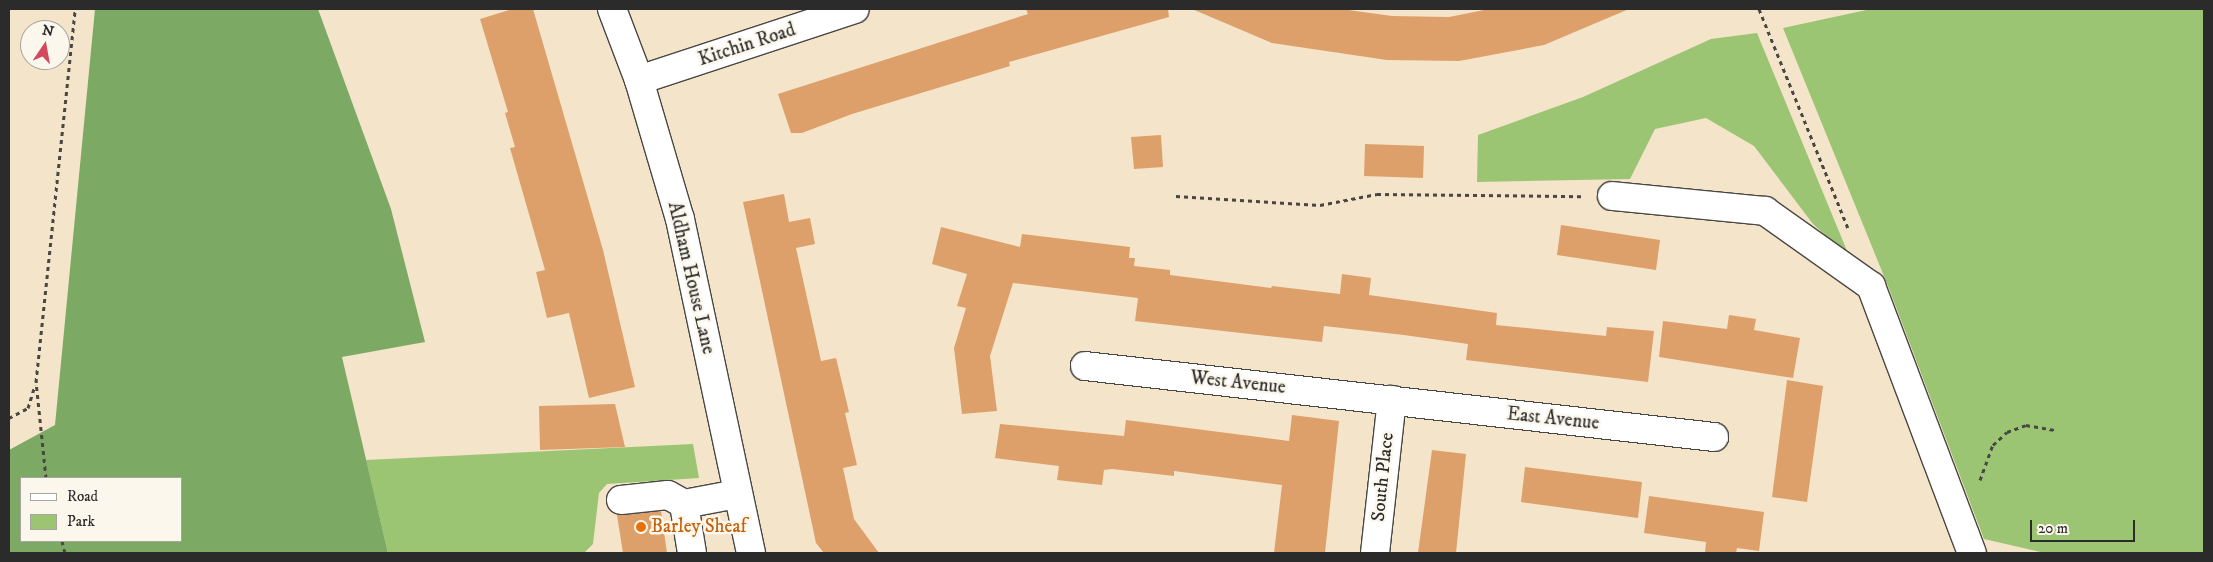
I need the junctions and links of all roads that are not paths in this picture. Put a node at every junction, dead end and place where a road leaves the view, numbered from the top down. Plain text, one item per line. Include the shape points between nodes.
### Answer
1 (612, 9) edge
2 (855, 9) edge
3 (639, 80) junction
4 (1612, 196) road end
5 (1085, 366) dead end
6 (1392, 400) junction
7 (1714, 437) dead end
8 (737, 494) junction
9 (621, 500) dead end
10 (684, 504) junction
11 (692, 553) edge
12 (751, 553) edge
13 (1375, 553) edge
14 (1972, 553) edge

1 - 3 street, Aldham House Lane
2 - 3 street, Kitchin Road
3 - 8 street, Aldham House Lane via 680,219
4 - 14 street via 1765,212 1871,286
5 - 6 street, West Avenue
6 - 7 street, East Avenue
6 - 13 street, South Place
8 - 10 street
8 - 12 street, Aldham House Lane
9 - 10 street via 668,495
10 - 11 street

